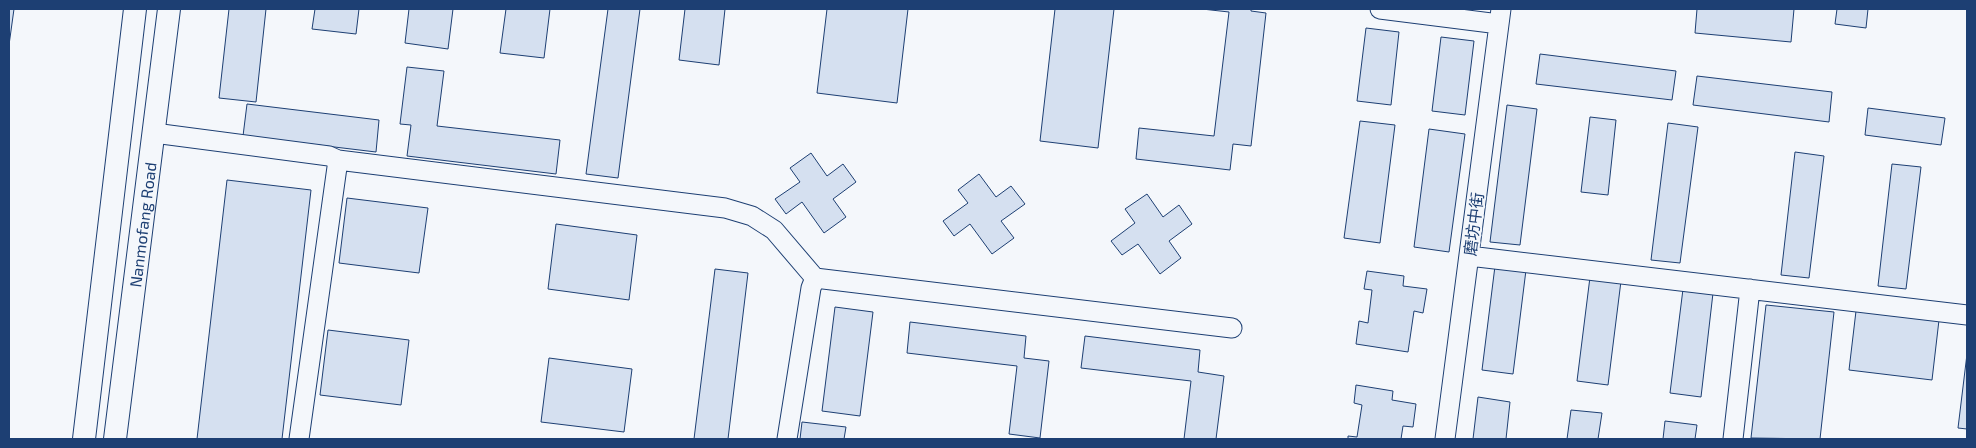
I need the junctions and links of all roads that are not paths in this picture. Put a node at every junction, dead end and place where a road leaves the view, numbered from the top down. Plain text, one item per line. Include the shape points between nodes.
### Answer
1 (136, 9) edge
2 (169, 9) edge
3 (1380, 9) edge
4 (1500, 16) edge
5 (154, 133) junction
6 (338, 160) junction
7 (1469, 256) junction
8 (815, 278) junction
9 (1750, 289) junction
10 (1967, 315) edge
11 (1232, 328) dead end
12 (84, 439) edge
13 (115, 439) edge
14 (299, 439) edge
15 (787, 439) edge
16 (1445, 439) edge
17 (1733, 439) edge

1 - 12 main road, Nanmofang Road
2 - 5 main road, Nanmofang Road
3 - 4 street
4 - 7 street, 磨坊中街
5 - 6 street via 329,156
5 - 13 main road, Nanmofang Road
6 - 8 street via 725,208 752,216 774,230
6 - 14 street
7 - 9 street
7 - 16 street, 磨坊中街
8 - 11 street
8 - 15 street
9 - 10 street
9 - 17 street

